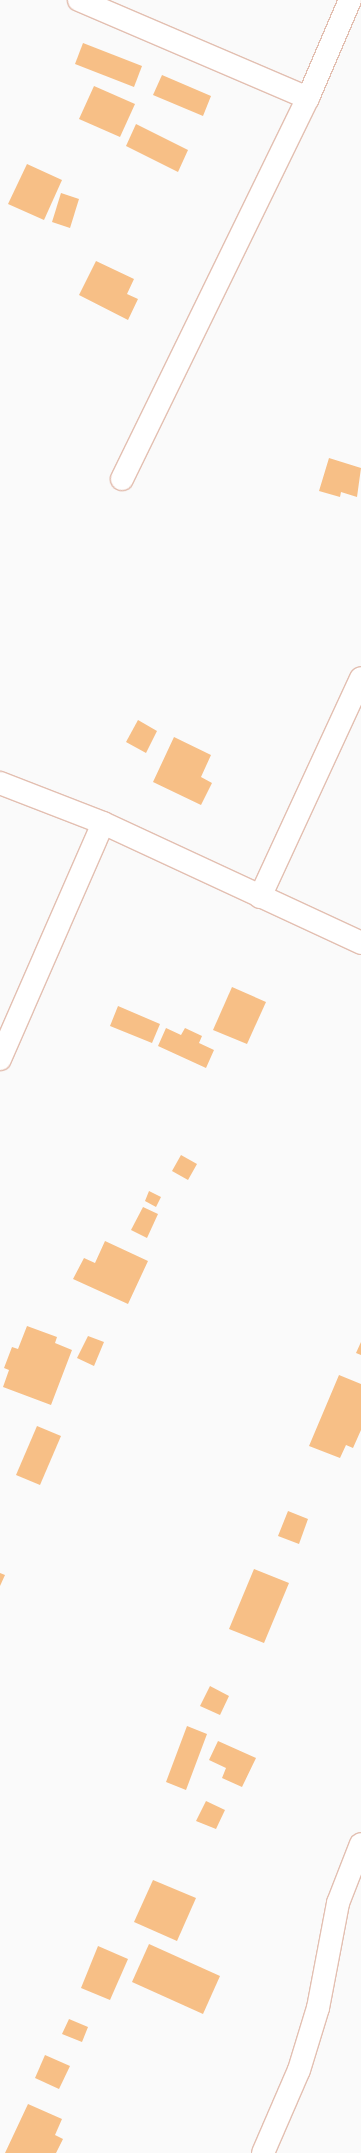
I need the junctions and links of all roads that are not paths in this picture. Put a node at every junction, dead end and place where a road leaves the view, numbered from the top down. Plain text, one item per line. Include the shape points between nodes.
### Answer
1 (79, 0) edge
2 (350, 0) edge
3 (308, 98) junction
4 (122, 479) dead end
5 (361, 678) edge
6 (0, 783) edge
7 (103, 824) junction
8 (260, 897) junction
9 (361, 943) edge
10 (0, 1059) edge
11 (361, 1844) edge
12 (263, 2153) edge

1 - 3 street
2 - 3 street
3 - 4 street
5 - 8 street
6 - 7 street
7 - 8 street
7 - 10 street
8 - 9 street
11 - 12 street via 338,1903 318,2008 301,2063

